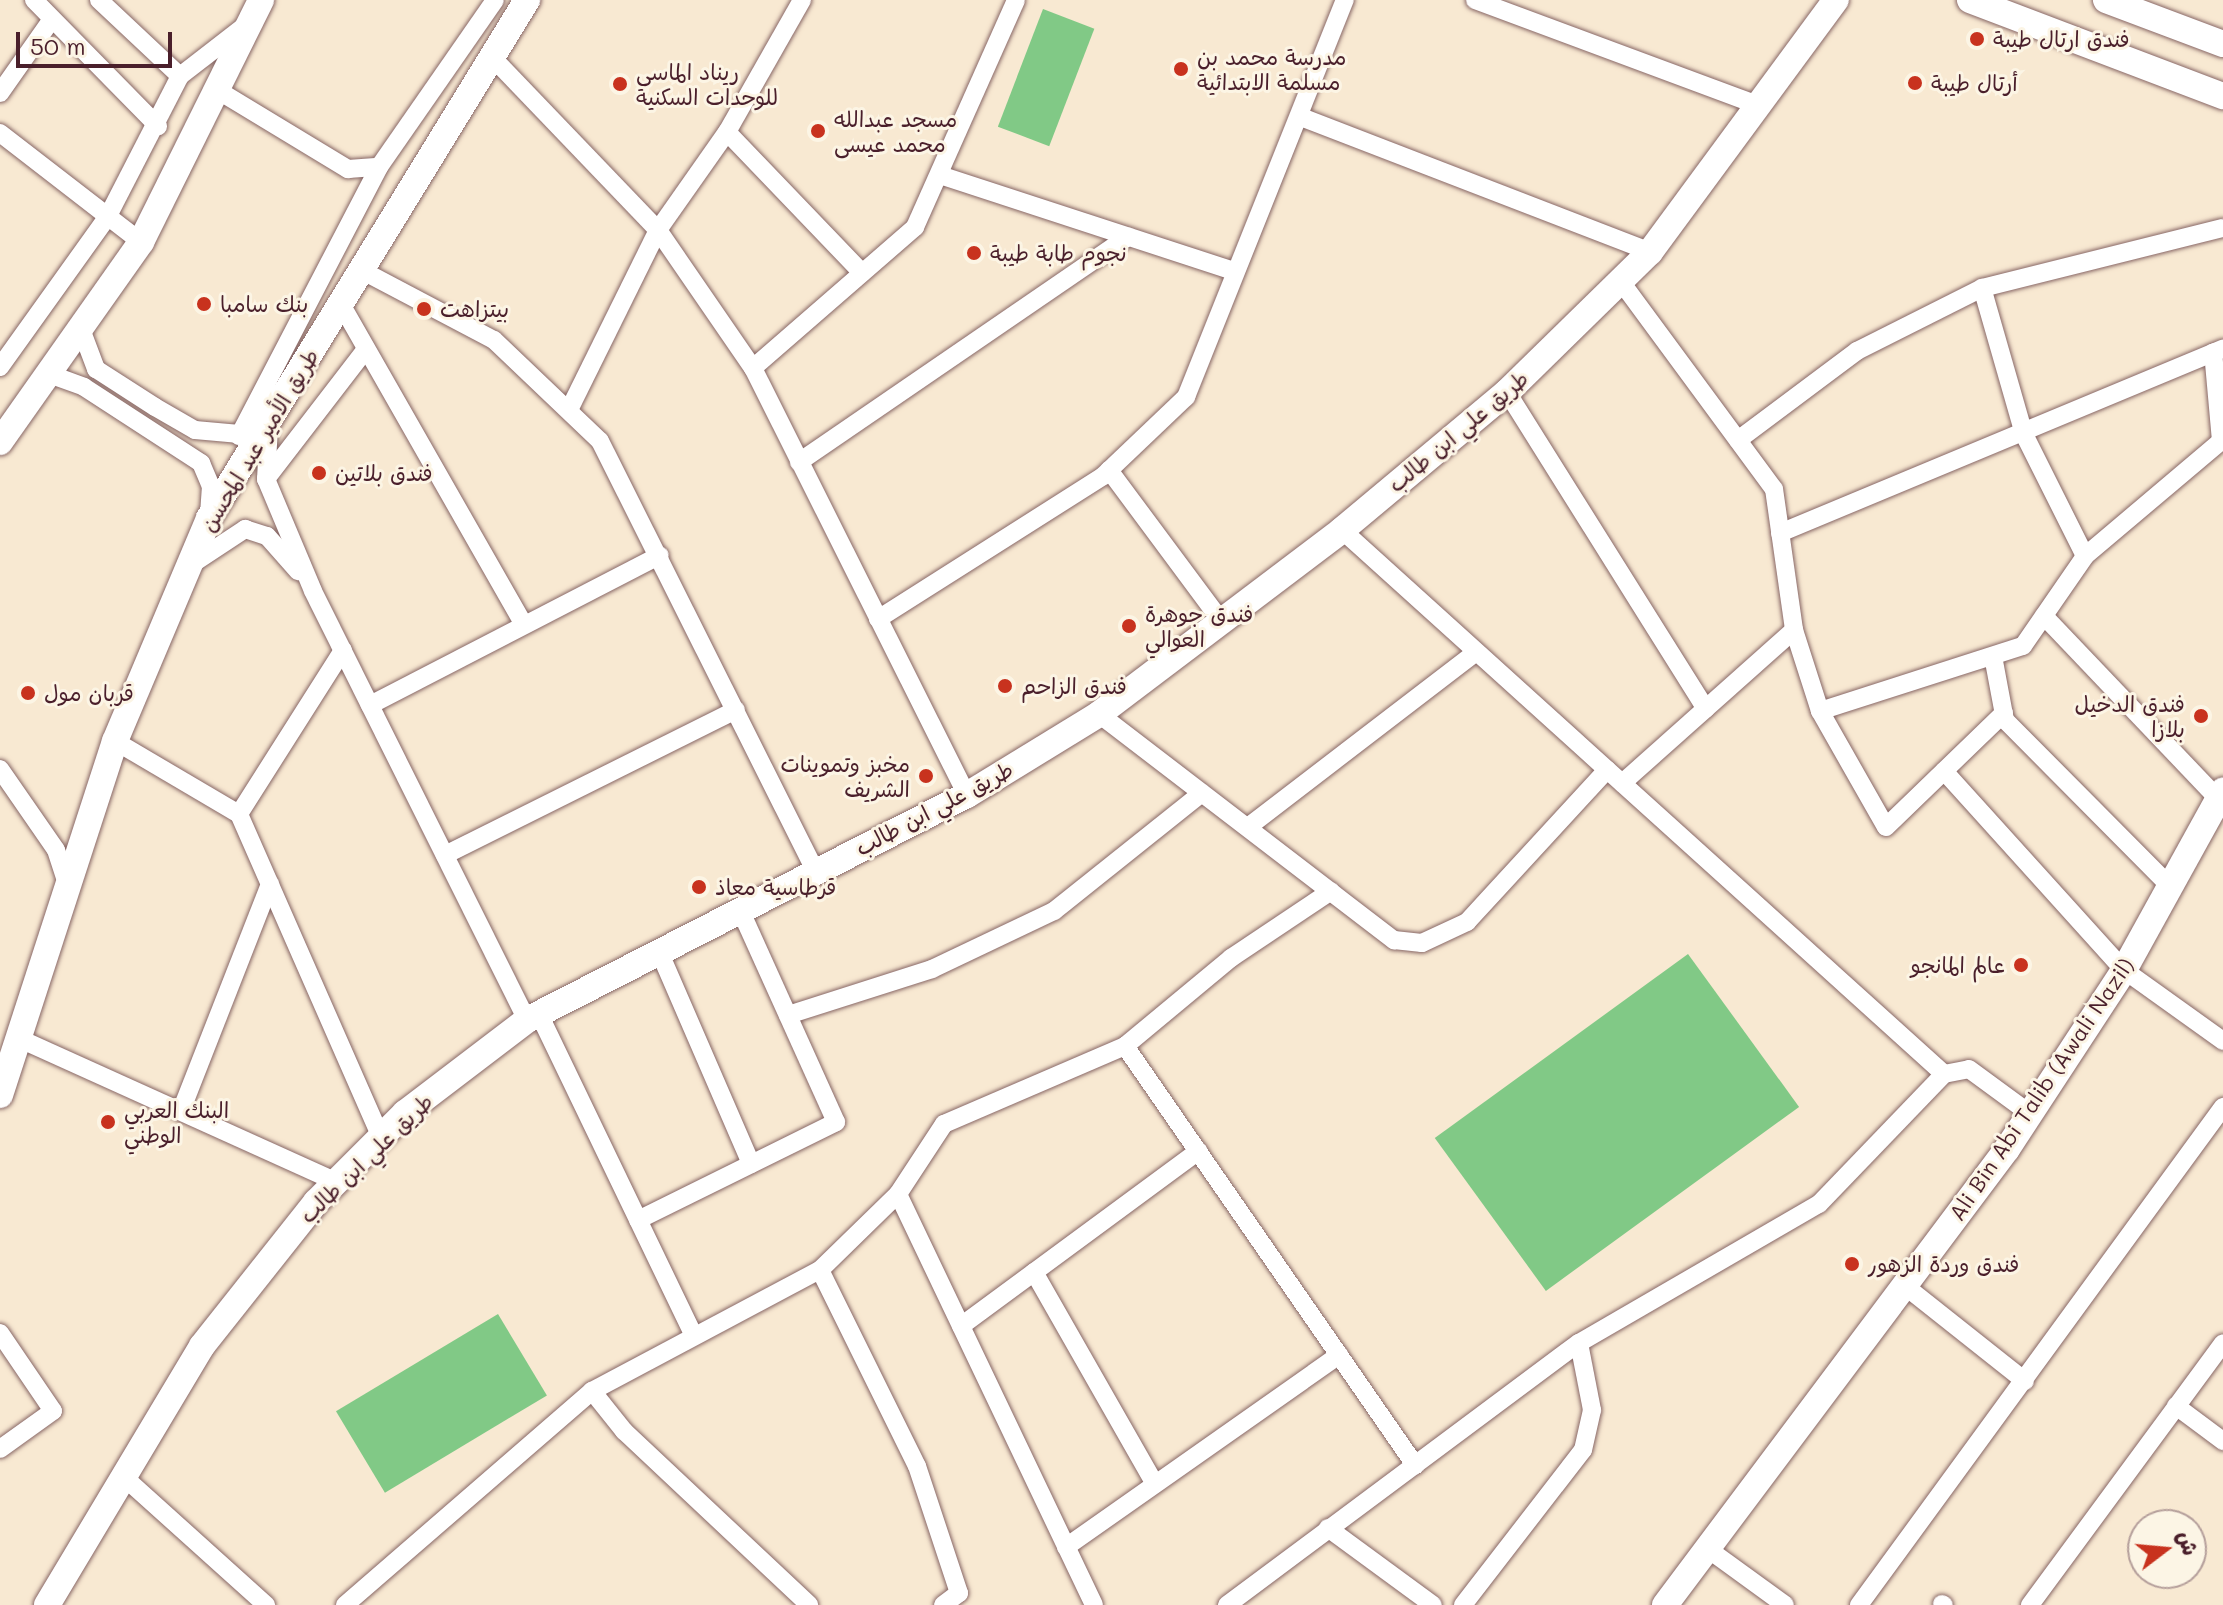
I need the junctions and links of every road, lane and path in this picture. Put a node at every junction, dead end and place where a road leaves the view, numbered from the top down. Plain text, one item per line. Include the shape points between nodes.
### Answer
1 (34, 0) edge
2 (99, 0) edge
3 (495, 0) edge
4 (527, 0) edge
5 (802, 0) edge
6 (1016, 0) edge
7 (1345, 0) edge
8 (1475, 0) edge
9 (1970, 0) edge
10 (2106, 0) edge
11 (1836, 2) edge
12 (256, 10) edge
13 (52, 19) junction
14 (2223, 44) edge
15 (491, 56) junction
16 (180, 76) junction
17 (219, 91) junction
18 (0, 93) edge
19 (2223, 96) edge
20 (1757, 105) junction
21 (1301, 117) junction
22 (158, 126) junction
23 (727, 132) junction
24 (0, 133) edge
25 (379, 167) junction
26 (943, 176) junction
27 (108, 216) junction
28 (2223, 228) edge
29 (658, 230) junction
30 (1128, 237) junction
31 (141, 242) junction
32 (1650, 252) junction
33 (361, 270) junction
34 (1234, 271) junction
35 (862, 273) junction
36 (1622, 283) junction
37 (1982, 288) junction
38 (341, 304) junction
39 (81, 329) junction
40 (366, 349) junction
41 (2218, 350) edge
42 (0, 367) edge
43 (753, 368) junction
44 (49, 374) junction
45 (1507, 392) junction
46 (569, 410) junction
47 (257, 432) junction
48 (2024, 434) junction
49 (1738, 440) junction
50 (0, 442) edge
51 (799, 462) junction
52 (1109, 470) junction
53 (266, 479) junction
54 (209, 518) junction
55 (1342, 530) junction
56 (1780, 533) junction
57 (660, 555) junction
58 (2085, 556) junction
59 (186, 568) junction
60 (313, 591) junction
61 (2044, 616) junction
62 (878, 619) junction
63 (1221, 621) junction
64 (524, 625) junction
65 (1794, 630) junction
66 (343, 650) junction
67 (1476, 652) junction
68 (1993, 656) junction
69 (370, 705) junction
70 (1706, 709) junction
71 (736, 710) junction
72 (1820, 711) junction
73 (2004, 713) junction
74 (1099, 714) junction
75 (115, 741) junction
76 (0, 769) edge
77 (1607, 770) junction
78 (1944, 771) junction
79 (1622, 783) junction
80 (1202, 793) junction
81 (967, 795) junction
82 (2221, 795) edge
83 (239, 814) junction
84 (1248, 827) junction
85 (445, 855) junction
86 (815, 870) junction
87 (270, 884) junction
88 (2170, 886) junction
89 (68, 887) junction
90 (1331, 891) junction
91 (740, 909) junction
92 (659, 951) junction
93 (2124, 970) junction
94 (788, 1015) junction
95 (533, 1017) junction
96 (20, 1039) junction
97 (2223, 1041) edge
98 (1125, 1046) junction
99 (1944, 1074) junction
100 (0, 1095) edge
101 (2223, 1107) edge
102 (181, 1111) junction
103 (2029, 1113) junction
104 (381, 1137) junction
105 (1198, 1151) junction
106 (751, 1164) junction
107 (336, 1182) junction
108 (898, 1194) junction
109 (638, 1220) junction
110 (820, 1270) junction
111 (1034, 1272) junction
112 (1905, 1286) junction
113 (961, 1326) junction
114 (0, 1333) edge
115 (694, 1336) junction
116 (1579, 1343) junction
117 (2223, 1343) edge
118 (1339, 1355) junction
119 (2025, 1381) junction
120 (592, 1391) junction
121 (2176, 1406) junction
122 (2223, 1441) edge
123 (0, 1449) edge
124 (1415, 1465) junction
125 (125, 1478) junction
126 (1155, 1484) junction
127 (1328, 1528) junction
128 (1066, 1547) junction
129 (1708, 1549) junction
130 (47, 1605) edge
131 (266, 1605) edge
132 (345, 1605) edge
133 (809, 1605) edge
134 (943, 1605) edge
135 (1094, 1605) edge
136 (1227, 1605) edge
137 (1433, 1605) edge
138 (1463, 1605) edge
139 (1665, 1605) edge
140 (1785, 1605) edge
141 (1859, 1605) edge
142 (2030, 1605) edge

1 - 13 street
2 - 16 street
3 - 25 street
4 - 15 main road, طريق الأمير عبد المحسن
5 - 23 street
6 - 26 street
7 - 21 street
8 - 20 street
9 - 19 main road
10 - 14 main road
11 - 20 main road, طريق علي ابن طالب
12 - 16 street
12 - 17 main road
13 - 18 street
13 - 22 street
15 - 29 street
15 - 33 main road, طريق الأمير عبد المحسن
16 - 22 street
17 - 25 street via 348,169
17 - 31 main road
20 - 32 main road, طريق علي ابن طالب
21 - 32 street
21 - 34 street
22 - 27 street
23 - 29 street
23 - 35 street
24 - 27 street
25 - 47 street
26 - 30 street
26 - 35 street via 915,227
27 - 31 street
27 - 42 street
28 - 37 street
29 - 43 street
29 - 46 street
30 - 34 street
30 - 51 street
31 - 39 main road
32 - 36 main road, طريق علي ابن طالب
33 - 38 main road, طريق الأمير عبد المحسن
33 - 46 street via 494,340
34 - 52 street via 1186,397
35 - 43 street
36 - 45 main road, طريق علي ابن طالب
36 - 49 street
37 - 48 street
37 - 49 street via 1857,351
38 - 40 street
38 - 47 main road, طريق الأمير عبد المحسن
39 - 44 main road
39 - 47 street via 96,369 195,430
40 - 53 street
40 - 64 street
41 - 48 street
41 - 58 street via 2221,441
43 - 51 street
44 - 50 main road
44 - 54 street via 84,387 201,463 211,486
45 - 55 main road, طريق علي ابن طالب
45 - 70 street
46 - 57 street via 600,441
47 - 53 street
47 - 54 main road, طريق الأمير عبد المحسن
48 - 56 street
48 - 58 street
49 - 56 street via 1774,489
51 - 62 street
52 - 62 street
52 - 63 street
53 - 60 street
54 - 59 main road, طريق الأمير عبد المحسن
55 - 63 main road, طريق علي ابن طالب
55 - 67 street
56 - 65 street
57 - 64 street
57 - 71 street
58 - 61 street
59 - 60 street via 245,529 267,536
59 - 75 main road, طريق الأمير عبد المحسن
60 - 66 street
61 - 68 street via 2023,646
61 - 82 street
62 - 81 street
63 - 74 main road, طريق علي ابن طالب
64 - 69 street
65 - 70 street
65 - 72 street
66 - 69 street
66 - 83 street
67 - 77 street
67 - 84 street
68 - 72 street
68 - 73 street
69 - 85 street
70 - 79 street
71 - 85 street
71 - 86 street
72 - 78 street via 1886,827
73 - 78 street
73 - 88 street
74 - 80 street
74 - 81 main road, طريق علي ابن طالب
75 - 83 street
75 - 89 main road, طريق الأمير عبد المحسن
76 - 89 street via 56,850
77 - 79 street
77 - 90 street via 1467,922 1422,943 1394,940
78 - 93 street
79 - 99 street
80 - 84 street
80 - 94 street via 1054,911 932,969
81 - 86 main road, طريق علي ابن طالب
82 - 88 main road, Ali Bin Abi Talib (Awali Nazil)
83 - 87 street
84 - 90 street
85 - 95 street
86 - 91 main road, طريق علي ابن طالب
87 - 102 street
87 - 104 street
88 - 93 main road, Ali Bin Abi Talib (Awali Nazil)
89 - 96 main road, طريق الأمير عبد المحسن
90 - 98 street via 1231,958
91 - 92 main road, طريق علي ابن طالب
91 - 94 street
92 - 95 main road, طريق علي ابن طالب
92 - 106 street
93 - 97 street
93 - 103 main road, Ali Bin Abi Talib (Awali Nazil)
94 - 106 street via 836,1122
95 - 104 main road, طريق علي ابن طالب
95 - 109 street
96 - 100 main road, طريق الأمير عبد المحسن
96 - 102 street
98 - 105 street
98 - 108 street via 944,1124
99 - 103 street via 1969,1069
99 - 116 street via 1819,1204
101 - 119 street
102 - 107 street
103 - 112 main road, Ali Bin Abi Talib (Awali Nazil)
104 - 107 main road, طريق علي ابن طالب
105 - 111 street
105 - 118 street
106 - 109 street
107 - 125 main road, طريق علي ابن طالب via 202,1346
108 - 110 street
108 - 113 street
109 - 115 street
110 - 115 street
110 - 134 street via 917,1466 959,1593
111 - 113 street
111 - 126 street
112 - 119 street
112 - 129 main road, Ali Bin Abi Talib (Awali Nazil)
113 - 128 street
114 - 123 street via 53,1411
115 - 120 street
116 - 124 street
116 - 138 street via 1592,1410 1583,1450
117 - 121 street
118 - 124 street
118 - 126 street
119 - 141 street
120 - 132 street
120 - 133 street via 624,1431
121 - 122 street
121 - 142 street
124 - 127 street
125 - 130 main road, طريق علي ابن طالب
125 - 131 street
126 - 128 street
127 - 136 street
127 - 137 street
128 - 135 street
129 - 139 main road, Ali Bin Abi Talib (Awali Nazil)
129 - 140 street

